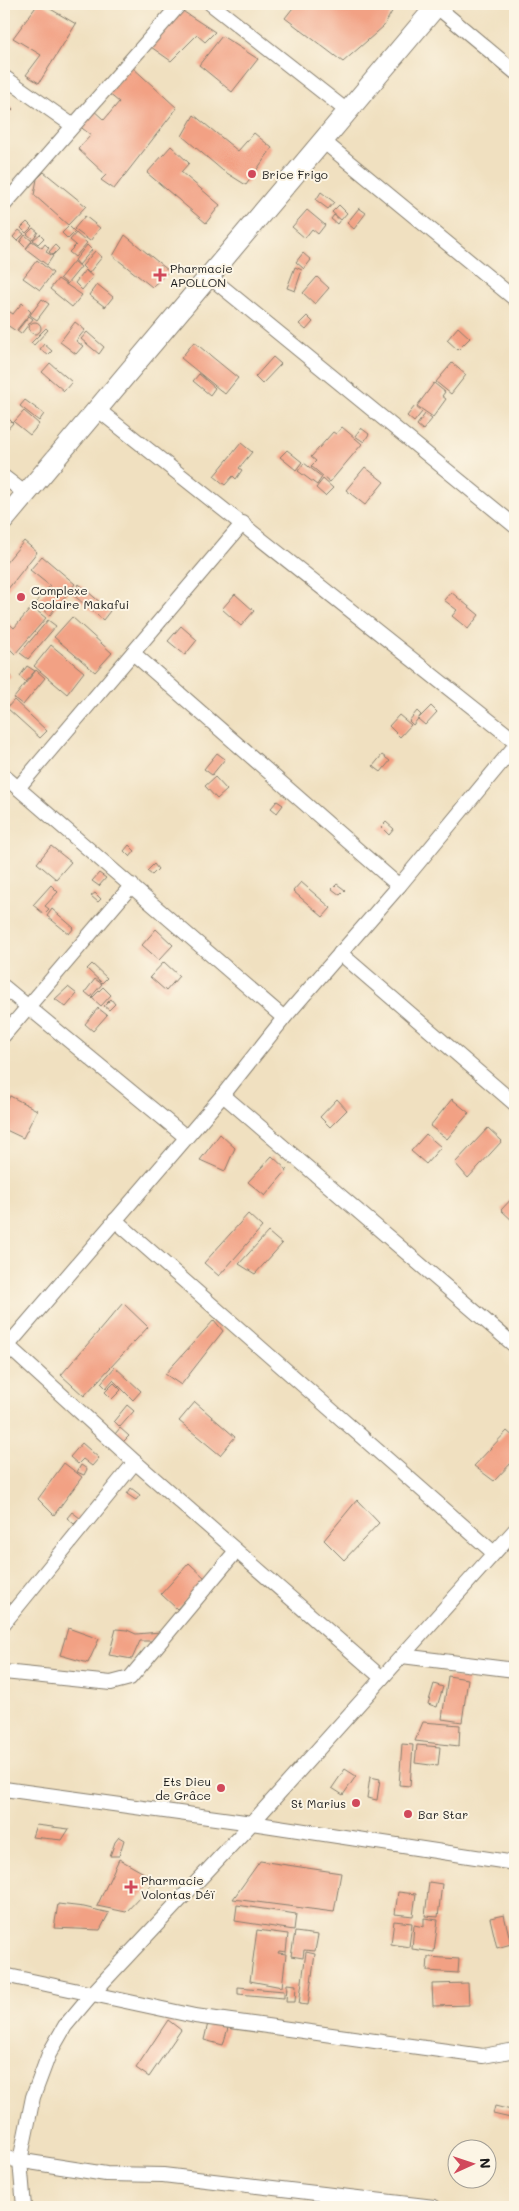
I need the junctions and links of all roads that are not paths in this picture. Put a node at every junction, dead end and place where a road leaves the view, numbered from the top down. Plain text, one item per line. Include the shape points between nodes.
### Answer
1 (180, 4) edge
2 (210, 4) edge
3 (437, 5) edge
4 (515, 72) edge
5 (4, 77) edge
6 (347, 110) junction
7 (72, 125) junction
8 (323, 141) junction
9 (4, 205) edge
10 (210, 277) junction
11 (515, 299) edge
12 (97, 409) junction
13 (4, 477) edge
14 (26, 494) junction
15 (4, 520) edge
16 (243, 523) junction
17 (515, 526) edge
18 (132, 653) junction
19 (515, 741) edge
20 (515, 746) edge
21 (4, 776) edge
22 (18, 788) junction
23 (132, 886) junction
24 (399, 886) junction
25 (340, 953) junction
26 (4, 987) edge
27 (27, 1006) junction
28 (284, 1018) junction
29 (4, 1035) edge
30 (223, 1095) junction
31 (515, 1104) edge
32 (186, 1137) junction
33 (115, 1220) junction
34 (515, 1346) edge
35 (6, 1348) edge
36 (135, 1462) junction
37 (515, 1530) edge
38 (236, 1551) junction
39 (494, 1553) junction
40 (4, 1623) edge
41 (402, 1656) junction
42 (515, 1670) edge
43 (4, 1672) edge
44 (382, 1678) junction
45 (4, 1788) edge
46 (252, 1823) junction
47 (515, 1864) edge
48 (4, 1975) edge
49 (90, 1995) junction
50 (515, 2050) edge
51 (4, 2158) edge
52 (20, 2161) junction
53 (362, 2202) edge
54 (24, 2207) edge
55 (434, 2207) edge

1 - 7 street
2 - 6 street
3 - 4 street
3 - 6 street
5 - 7 street
6 - 8 street
7 - 9 street
8 - 10 street
8 - 11 street
10 - 12 street
10 - 17 street
12 - 14 street
12 - 16 street
13 - 14 street
14 - 15 street
16 - 18 street
16 - 19 street
18 - 22 street
18 - 24 street
20 - 24 street
21 - 22 street
22 - 23 street
23 - 27 street
23 - 28 street
24 - 25 street
25 - 28 street
25 - 31 street
26 - 27 street
27 - 29 street
27 - 32 street
28 - 30 street
30 - 32 street
30 - 34 street
32 - 33 street
33 - 35 street
33 - 39 street
35 - 36 street
36 - 38 street
36 - 40 street
37 - 39 street
38 - 43 street via 130,1678 111,1684
38 - 44 street
39 - 41 street
41 - 42 street
41 - 44 street
44 - 46 street
45 - 46 street
46 - 47 street
46 - 49 street
48 - 49 street via 50,1983
49 - 50 street via 196,2016 483,2056
49 - 52 street via 65,2026 49,2054 33,2097
51 - 52 street
52 - 53 street via 106,2174 163,2176
52 - 54 street
53 - 55 street

